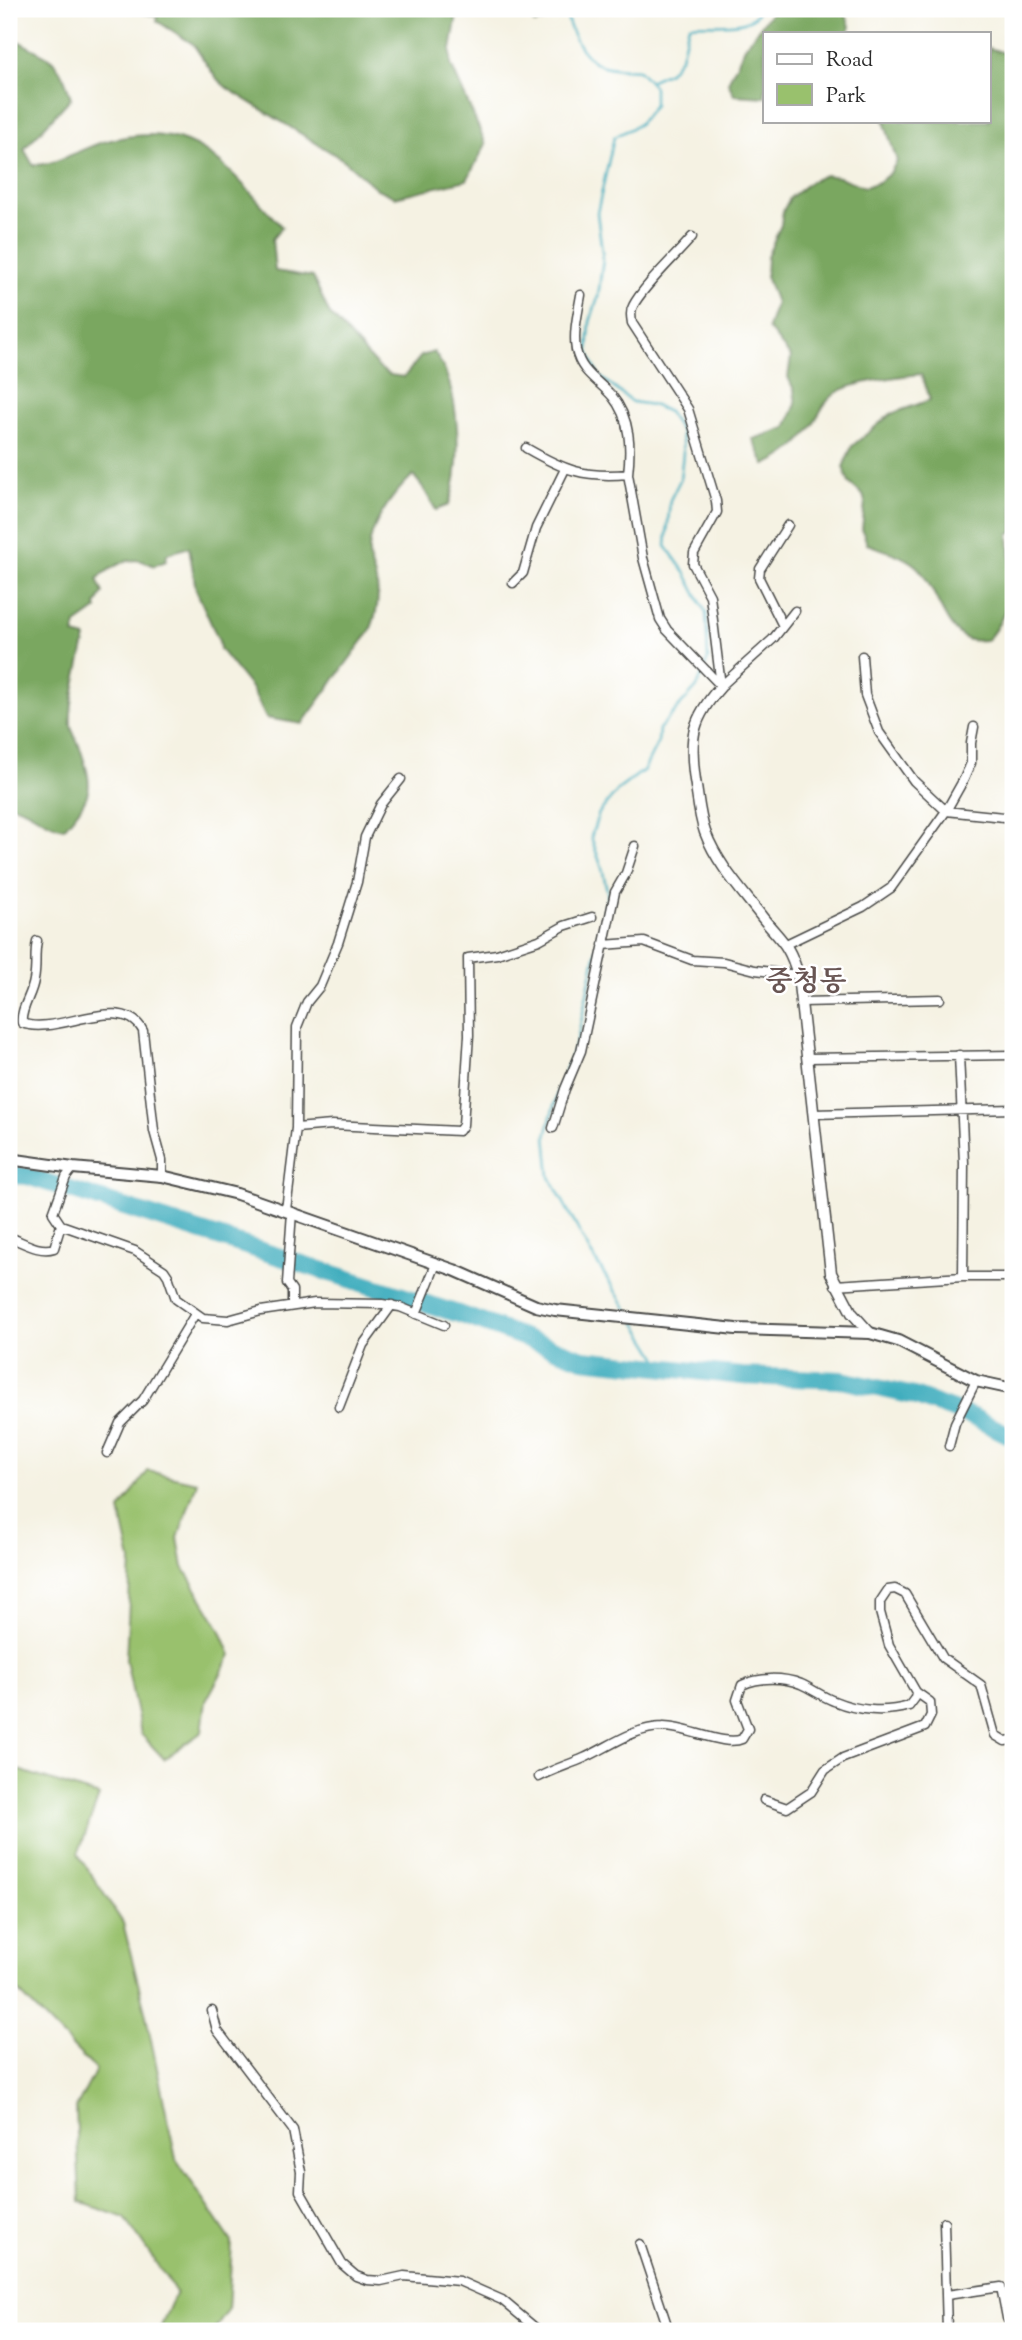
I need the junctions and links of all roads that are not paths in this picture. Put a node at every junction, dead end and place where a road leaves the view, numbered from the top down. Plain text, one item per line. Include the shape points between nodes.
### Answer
1 (692, 237) dead end
2 (581, 295) dead end
3 (526, 448) dead end
4 (565, 469) junction
5 (628, 474) junction
6 (788, 524) dead end
7 (513, 583) dead end
8 (795, 611) dead end
9 (783, 626) junction
10 (862, 656) dead end
11 (721, 686) junction
12 (974, 727) dead end
13 (401, 779) dead end
14 (946, 811) junction
15 (1013, 818) edge
16 (635, 846) dead end
17 (592, 917) dead end
18 (37, 941) dead end
19 (786, 944) junction
20 (603, 945) junction
21 (798, 975) junction
22 (940, 999) dead end
23 (801, 1002) junction
24 (959, 1055) junction
25 (1013, 1055) edge
26 (808, 1058) junction
27 (962, 1109) junction
28 (1013, 1109) edge
29 (813, 1114) junction
30 (296, 1128) junction
31 (553, 1128) dead end
32 (9, 1159) edge
33 (69, 1172) junction
34 (162, 1176) junction
35 (289, 1211) junction
36 (61, 1225) junction
37 (9, 1237) edge
38 (436, 1264) junction
39 (963, 1277) junction
40 (1013, 1278) edge
41 (835, 1284) junction
42 (292, 1305) junction
43 (392, 1306) junction
44 (417, 1313) junction
45 (195, 1314) junction
46 (444, 1325) dead end
47 (870, 1333) junction
48 (976, 1381) junction
49 (1013, 1389) edge
50 (339, 1408) dead end
51 (950, 1446) dead end
52 (107, 1453) dead end
53 (916, 1692) junction
54 (1013, 1740) edge
55 (539, 1777) dead end
56 (764, 1800) dead end
57 (212, 2011) dead end
58 (944, 2222) dead end
59 (640, 2244) dead end
60 (947, 2295) junction
61 (539, 2331) edge
62 (669, 2331) edge
63 (947, 2331) edge
64 (1013, 2331) edge

1 - 11 street via 641,295 631,315 688,409 716,501 717,512 694,553 693,564 710,596
2 - 5 street via 576,349 585,372 617,404 631,444
3 - 4 street
4 - 5 street
4 - 7 street via 536,528 523,573
5 - 11 street via 660,619
6 - 9 street via 759,578
8 - 9 street
9 - 11 street
10 - 14 street via 865,695 878,732 914,781
11 - 19 street via 703,709 692,736 699,810 726,870
12 - 14 street via 971,763
13 - 30 street via 381,804 365,837 338,943 297,1027
14 - 15 street
14 - 19 street via 891,888 863,907
16 - 20 street via 615,892
17 - 30 street via 497,954 468,958 467,1078 459,1131 332,1125
18 - 34 street via 34,981 22,1023 28,1026 114,1014 138,1021
19 - 21 street
20 - 21 street via 644,942 692,960
20 - 31 street via 582,1051
21 - 23 street
22 - 23 street
23 - 26 street
24 - 25 street
24 - 26 street
24 - 27 street
26 - 29 street
27 - 28 street
27 - 29 street
27 - 39 street
29 - 41 street
30 - 35 street
32 - 33 main road
33 - 34 main road
33 - 36 street via 53,1213
34 - 35 main road
35 - 38 main road
35 - 42 street via 287,1283
36 - 37 street via 54,1248 48,1250
36 - 45 street via 135,1251 163,1270 176,1299
38 - 44 street
38 - 47 main road via 555,1310 736,1329
39 - 40 street
39 - 41 street
41 - 47 street via 852,1314
42 - 43 street
42 - 45 street via 228,1320
43 - 44 street
43 - 50 street via 363,1345
44 - 46 street
45 - 52 street via 142,1400 120,1423
47 - 48 main road via 898,1341
48 - 49 main road
48 - 51 street via 955,1423
53 - 54 street via 881,1623 880,1602 888,1590 905,1594 943,1658 981,1685 995,1735
53 - 55 street via 909,1706 865,1709 835,1702 797,1682 751,1681 742,1685 737,1700 748,1729 737,1742 677,1728 650,1728
53 - 56 street via 930,1702 932,1715 925,1727 844,1758 825,1770 811,1792 788,1808
57 - 61 street via 217,2030 293,2130 300,2191 342,2264 367,2280 404,2276 459,2281 502,2300
58 - 60 street
59 - 62 street
60 - 63 street
60 - 64 street via 1001,2287

